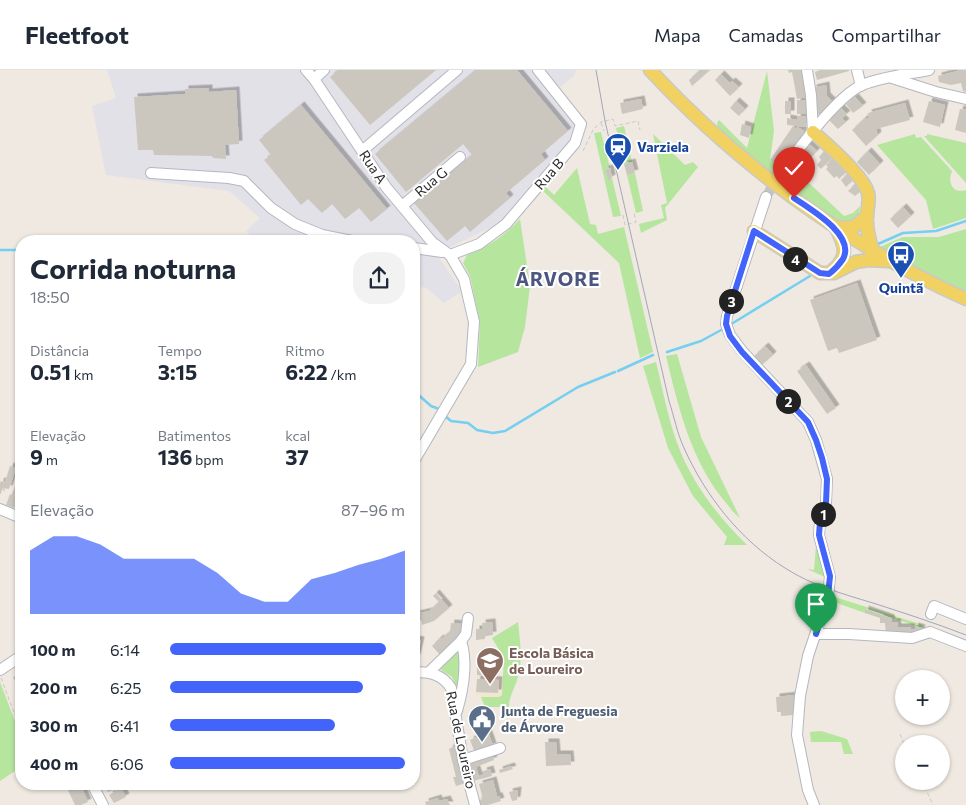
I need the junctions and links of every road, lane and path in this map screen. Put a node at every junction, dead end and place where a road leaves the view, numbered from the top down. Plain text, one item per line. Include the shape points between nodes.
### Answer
1 (306, 70) edge
2 (324, 70) edge
3 (457, 70) edge
4 (538, 70) edge
5 (650, 70) edge
6 (809, 70) edge
7 (857, 70) edge
8 (929, 70) edge
9 (890, 74) edge
10 (314, 79) junction
11 (861, 86) junction
12 (966, 99) edge
13 (601, 122) junction
14 (640, 130) dead end
15 (604, 131) dead end
16 (814, 132) junction
17 (362, 151) junction
18 (583, 151) dead end
19 (460, 157) dead end
20 (151, 172) dead end
21 (781, 172) tunnel mouth
22 (766, 197) tunnel mouth
23 (402, 206) junction
24 (634, 213) dead end
25 (623, 215) dead end
26 (866, 216) junction
27 (836, 228) junction
28 (754, 231) junction
29 (322, 235) edge
30 (420, 249) edge
31 (873, 251) junction
32 (450, 255) junction
33 (889, 261) junction
34 (829, 274) junction
35 (966, 299) edge
36 (420, 451) edge
37 (0, 509) edge
38 (15, 515) edge
39 (931, 614) dead end
40 (468, 618) dead end
41 (966, 619) edge
42 (816, 634) junction
43 (461, 641) junction
44 (966, 646) edge
45 (15, 660) edge
46 (0, 670) edge
47 (420, 672) edge
48 (429, 672) junction
49 (0, 675) edge
50 (456, 714) junction
51 (15, 715) edge
52 (500, 748) dead end
53 (463, 760) junction
54 (95, 790) edge
55 (926, 790) edge
56 (103, 805) edge
57 (475, 805) edge
58 (814, 805) edge
59 (933, 805) edge

1 - 10 street, Rua A
2 - 10 street
3 - 17 street
4 - 32 street, Rua B via 581,124 576,143 506,224 479,244
5 - 27 main road via 711,132 753,168
6 - 16 street
7 - 11 street
8 - 9 street
9 - 11 street
9 - 12 street via 936,92
10 - 17 street, Rua A
11 - 16 street via 840,102
13 - 14 path via 613,119 615,127 638,121
13 - 15 path
13 - 18 path via 593,130
16 - 21 street
16 - 26 main road via 866,187 869,201
17 - 23 street, Rua A
19 - 23 street, Rua G
20 - 29 street via 244,181 271,208 295,224
22 - 28 street
23 - 32 street, Rua A via 432,242
24 - 25 path via 636,222 625,225
26 - 27 main road via 854,227
26 - 31 main road
27 - 31 main road
27 - 34 main road via 845,253
28 - 34 main road via 814,270
28 - 42 street via 726,324 742,352 808,422 822,458 827,479 819,535 830,576 828,596
30 - 32 street
31 - 33 main road
32 - 36 street via 464,279 474,322 471,364
33 - 34 main road via 856,262
33 - 35 main road
37 - 38 street
39 - 41 street via 934,606
40 - 43 street via 466,634
42 - 44 street via 912,638 926,630
42 - 58 street via 800,696 797,735
43 - 48 street
43 - 50 street via 463,685
45 - 46 street
47 - 48 street
48 - 50 street, Rua de Loureiro via 446,679 452,688
49 - 51 path
50 - 53 street, Rua de Loureiro
52 - 53 street
53 - 57 street, Rua de Loureiro
54 - 56 street
55 - 59 path

